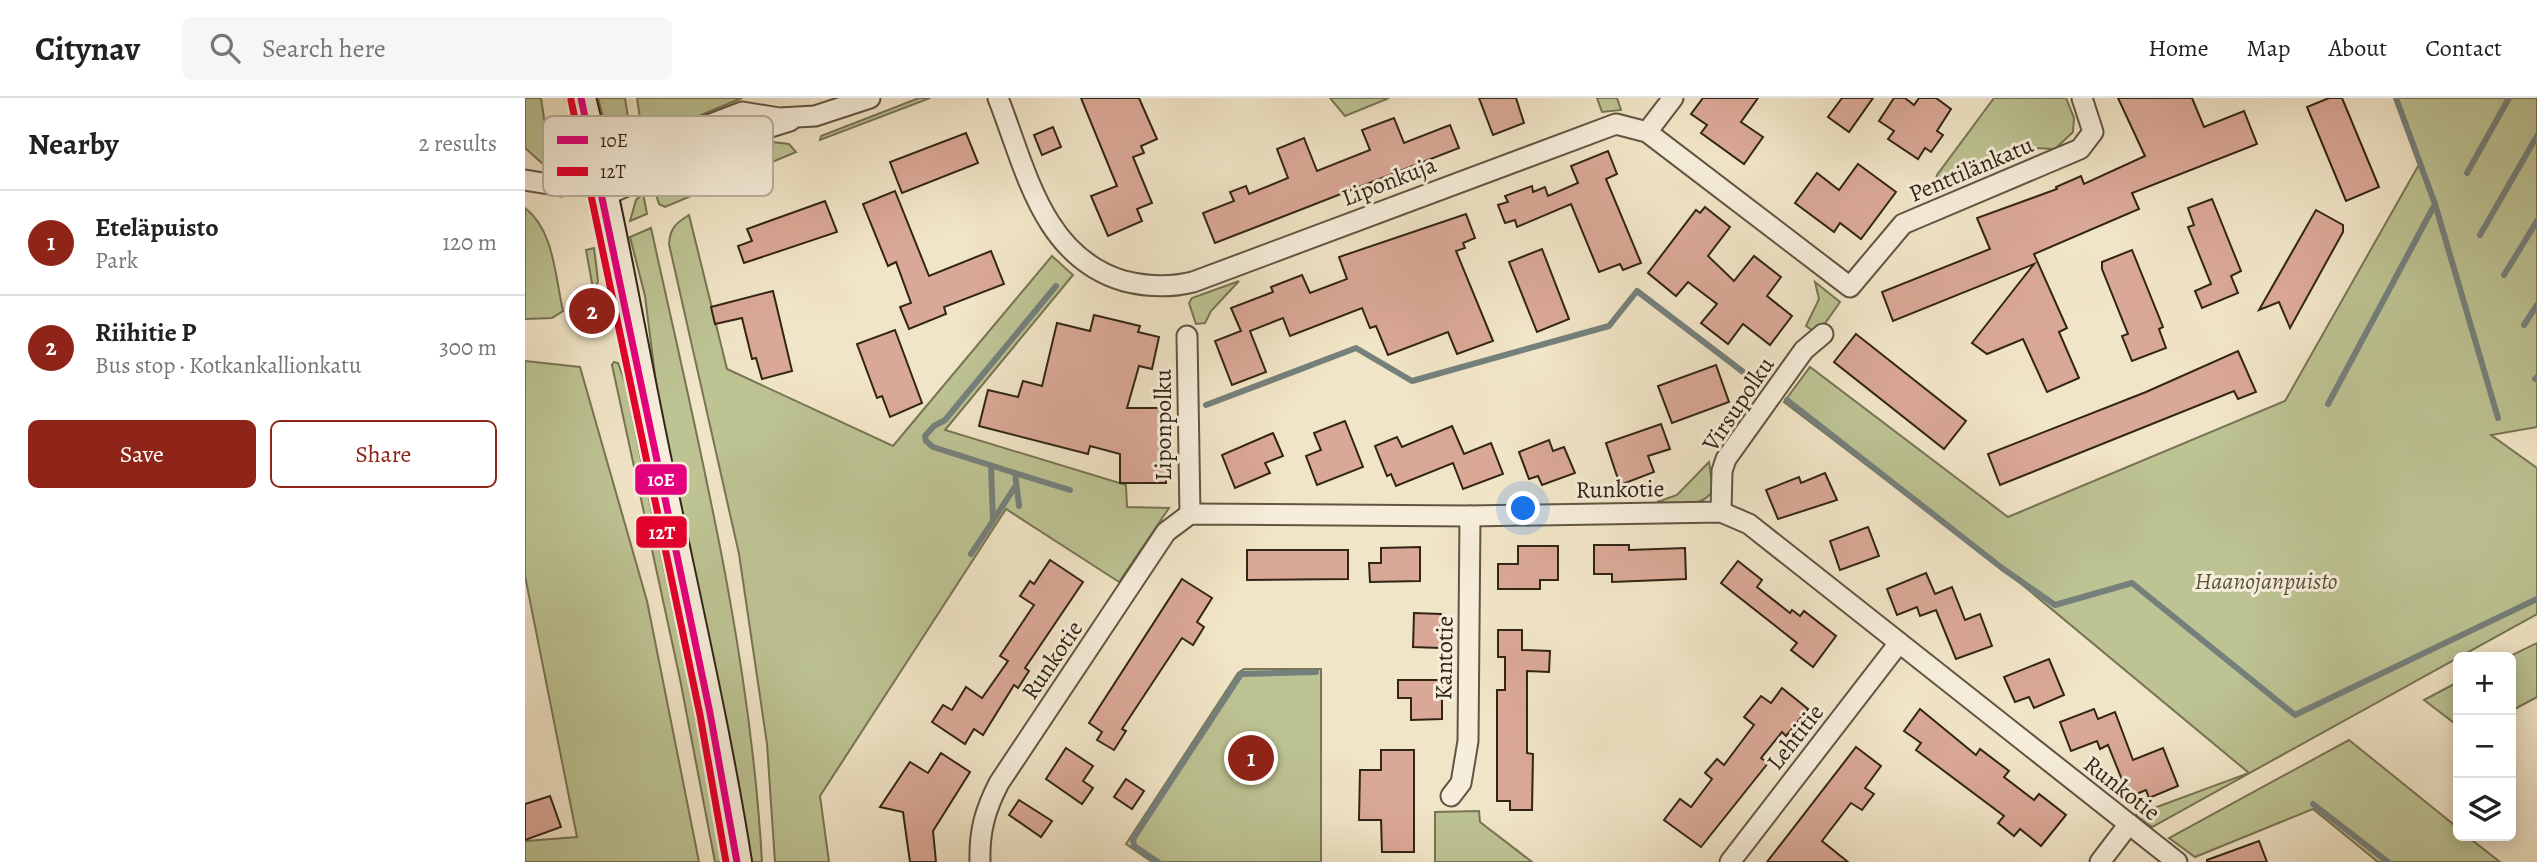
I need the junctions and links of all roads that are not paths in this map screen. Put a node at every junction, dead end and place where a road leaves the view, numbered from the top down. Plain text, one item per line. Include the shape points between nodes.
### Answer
1 (582, 98) edge
2 (870, 98) edge
3 (998, 98) edge
4 (1672, 98) edge
5 (2082, 98) edge
6 (586, 116) edge
7 (734, 116) edge
8 (772, 116) edge
9 (773, 116) edge
10 (787, 118) junction
11 (773, 124) edge
12 (1647, 132) junction
13 (525, 180) edge
14 (543, 183) edge
15 (605, 196) edge
16 (1850, 287) joint
17 (1823, 334) dead end
18 (1187, 336) dead end
19 (1721, 512) junction
20 (1190, 514) junction
21 (1470, 516) junction
22 (1899, 643) junction
23 (1451, 796) dead end
24 (2129, 824) junction
25 (737, 862) edge
26 (980, 862) edge
27 (1730, 862) edge
28 (2100, 862) edge
29 (2177, 862) edge

1 - 6 street
2 - 10 street via 829,113
3 - 12 street, Liponkuja via 1042,209 1066,248 1114,278 1165,287 1193,282 1603,127 1623,124
4 - 12 street
5 - 16 street, Penttilänkatu via 2093,132 2080,149 1903,224
7 - 8 street via 742,112
9 - 10 street
10 - 11 street
12 - 16 street, Liponkuja
13 - 14 street
15 - 25 street
17 - 19 street, Virsupolku via 1804,350 1730,453 1722,471
18 - 20 street, Liponpolku
19 - 21 street, Runkotie
19 - 22 street, Runkotie via 1749,524
20 - 21 street, Runkotie
20 - 26 street, Runkotie via 1166,532 999,783 980,833
21 - 23 street, Kantotie via 1468,741 1461,783
22 - 24 street, Runkotie
22 - 27 street, Lehtitie
24 - 28 street
24 - 29 street, Runkotie

